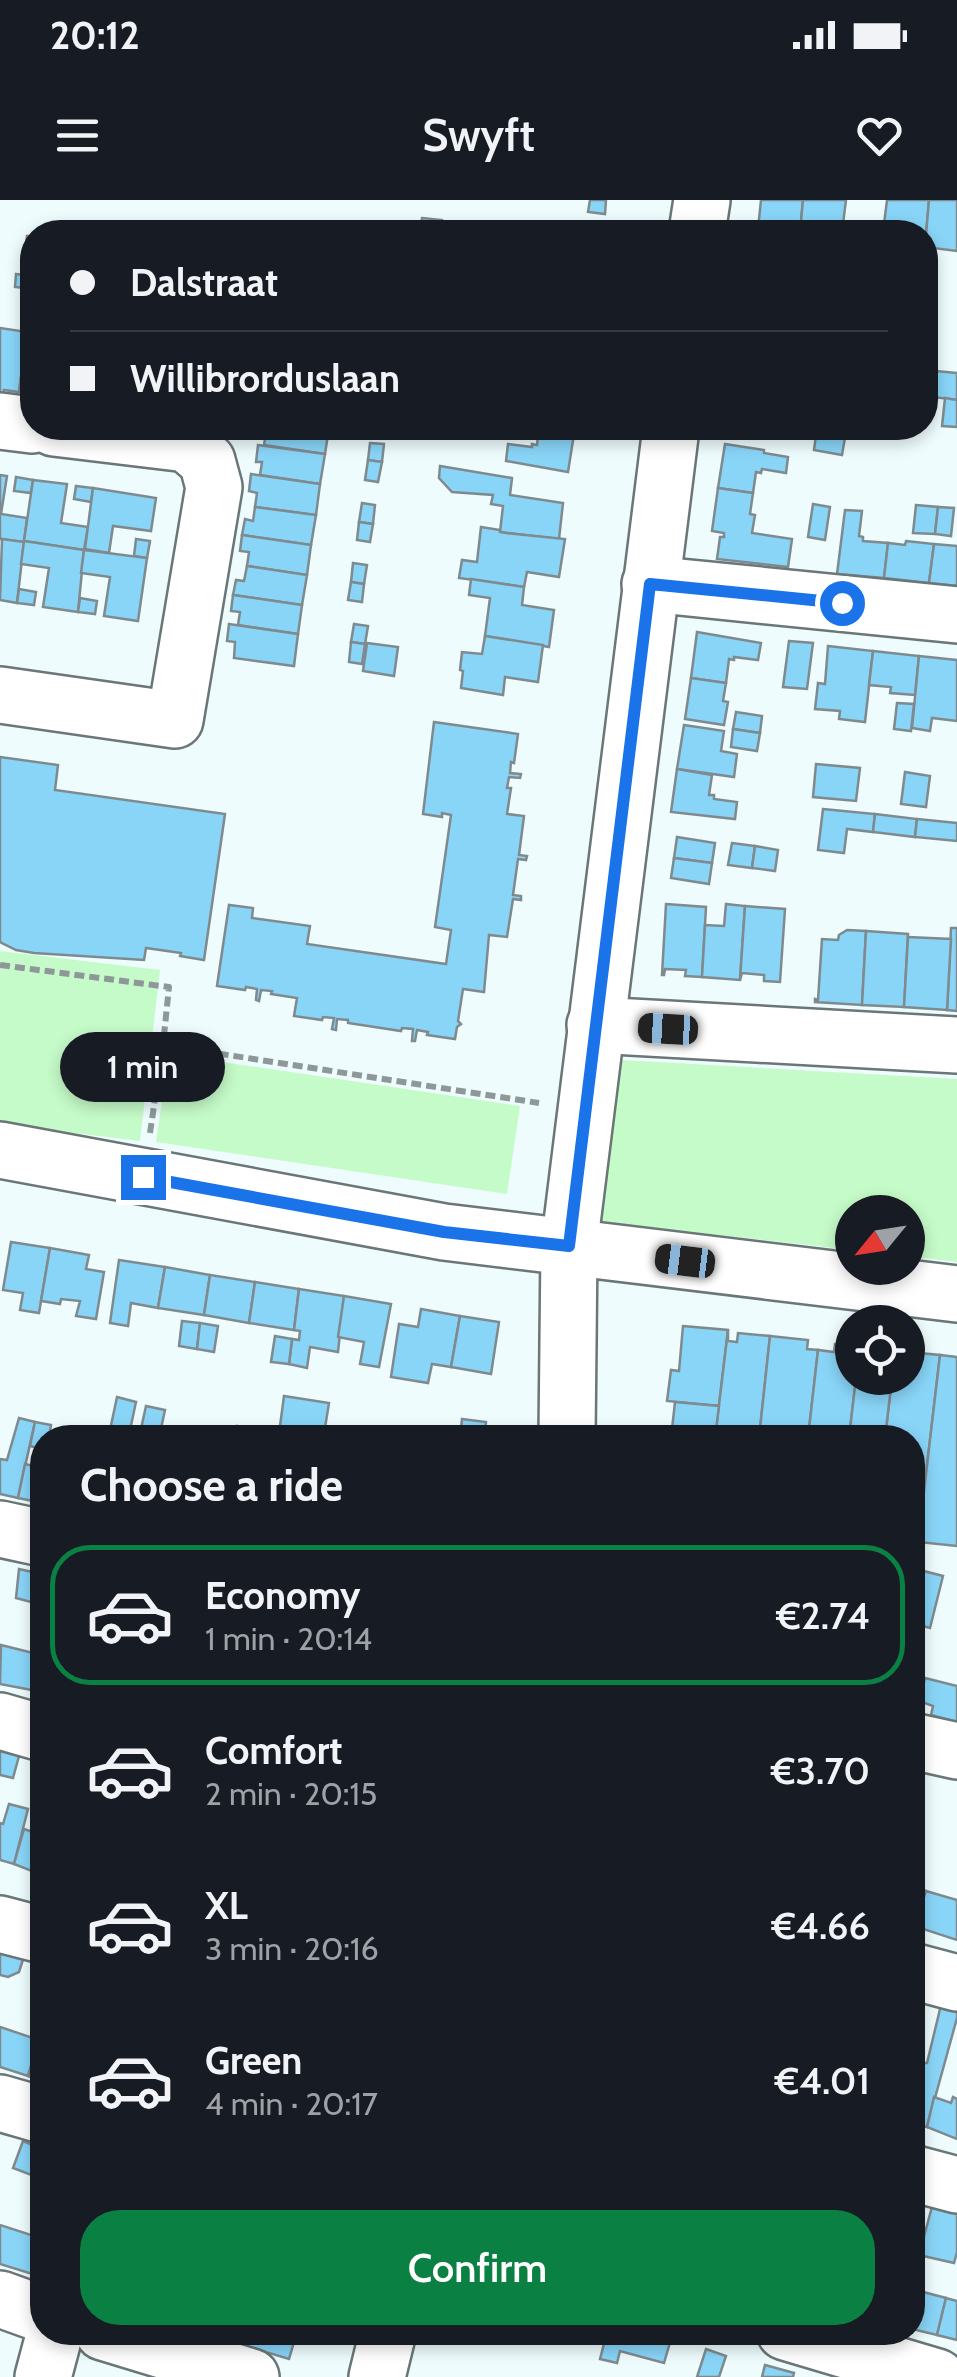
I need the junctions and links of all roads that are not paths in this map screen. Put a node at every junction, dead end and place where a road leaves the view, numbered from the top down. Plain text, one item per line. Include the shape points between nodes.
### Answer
1 (154, 440) edge
2 (669, 440) edge
3 (650, 584) junction
4 (957, 615) edge
5 (0, 695) edge
6 (595, 1025) junction
7 (957, 1045) edge
8 (0, 1150) edge
9 (569, 1246) junction
10 (957, 1294) edge
11 (567, 1425) edge
12 (0, 1528) edge
13 (30, 1535) edge
14 (0, 1721) edge
15 (30, 1730) edge
16 (925, 1744) edge
17 (957, 1751) edge
18 (0, 1924) edge
19 (30, 1932) edge
20 (925, 1973) edge
21 (957, 1982) edge
22 (0, 2102) edge
23 (30, 2111) edge
24 (925, 2176) edge
25 (957, 2185) edge
26 (0, 2299) edge
27 (30, 2310) edge
28 (52, 2345) edge
29 (146, 2345) edge
30 (385, 2345) edge
31 (829, 2345) edge
32 (43, 2377) edge
33 (251, 2377) edge
34 (377, 2377) edge
35 (937, 2377) edge

1 - 5 street via 187,444 208,462 214,487 175,720
2 - 3 street
3 - 4 street
3 - 6 street
6 - 7 street
6 - 9 street
8 - 9 street via 444,1232
9 - 10 street
9 - 11 street
12 - 13 street
14 - 15 street
16 - 17 street
18 - 19 street
20 - 21 street
22 - 23 street
24 - 25 street
26 - 27 street
28 - 32 street
29 - 33 street
30 - 34 street
31 - 35 street

